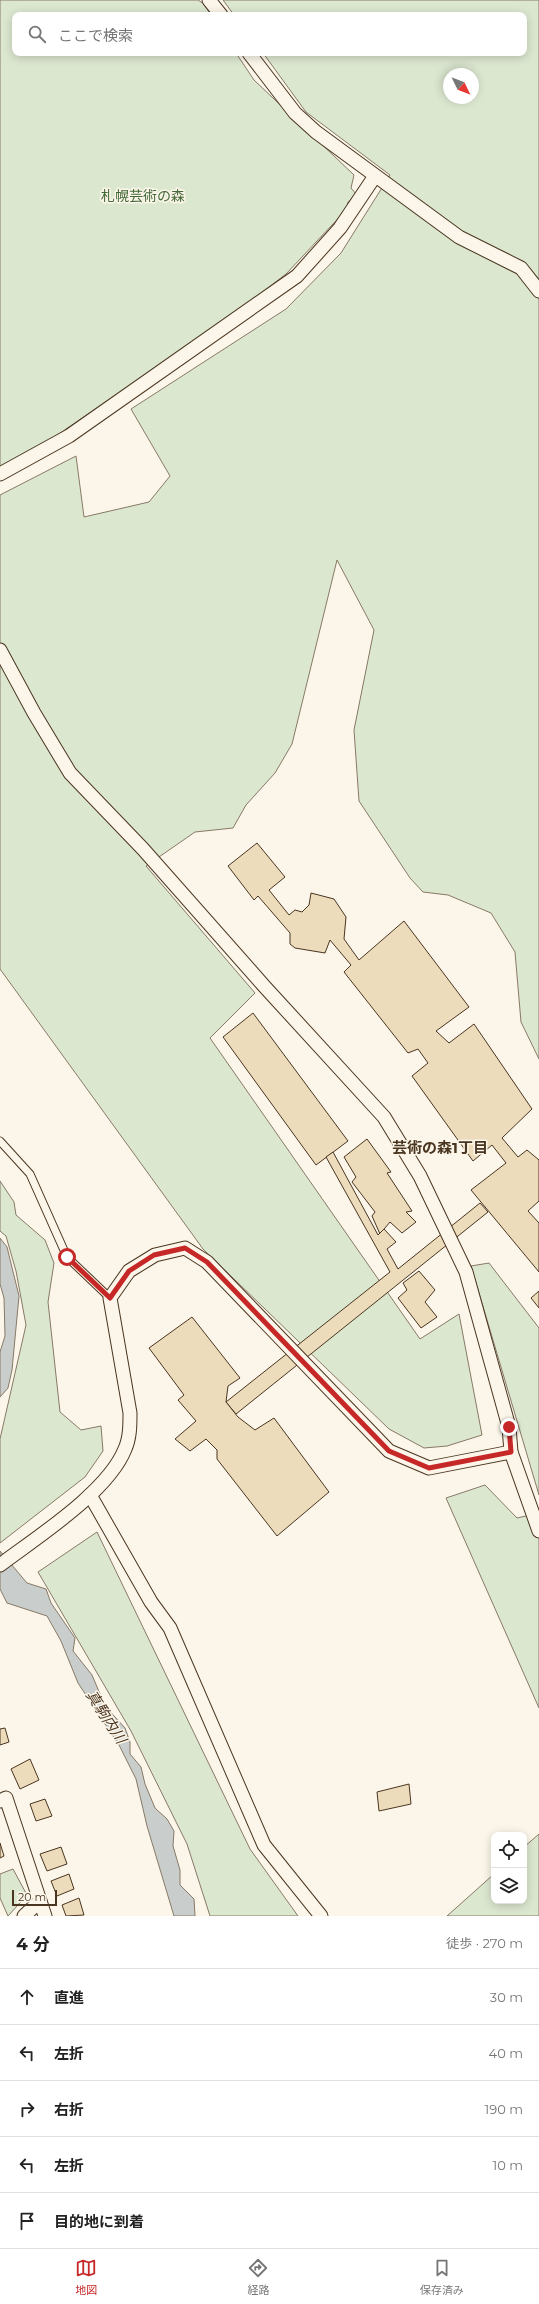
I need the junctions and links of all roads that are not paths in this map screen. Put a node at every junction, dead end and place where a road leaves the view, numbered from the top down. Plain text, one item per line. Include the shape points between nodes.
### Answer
1 (209, 0) edge
2 (218, 12) edge
3 (251, 56) edge
4 (375, 176) junction
5 (539, 292) edge
6 (0, 474) edge
7 (0, 650) edge
8 (0, 1141) edge
9 (110, 1298) junction
10 (511, 1452) junction
11 (90, 1495) junction
12 (539, 1531) edge
13 (0, 1565) edge
14 (0, 1801) edge
15 (40, 1901) junction
16 (24, 1916) edge
17 (45, 1916) edge
18 (321, 1916) edge

1 - 2 street
3 - 4 street via 295,113
4 - 5 street via 459,237 521,268
4 - 6 street via 340,228 297,276 69,436
7 - 10 street via 70,772 143,849 384,1117 420,1176 466,1272 509,1427
8 - 9 lane via 30,1174 67,1257
9 - 10 street via 129,1271 154,1255 185,1248 207,1262 389,1451 429,1468
9 - 11 street via 130,1413 130,1430 125,1449 116,1467
10 - 12 street
11 - 13 street
11 - 18 street via 151,1602 170,1628 264,1845
14 - 15 street via 6,1798
15 - 16 street
15 - 17 street

